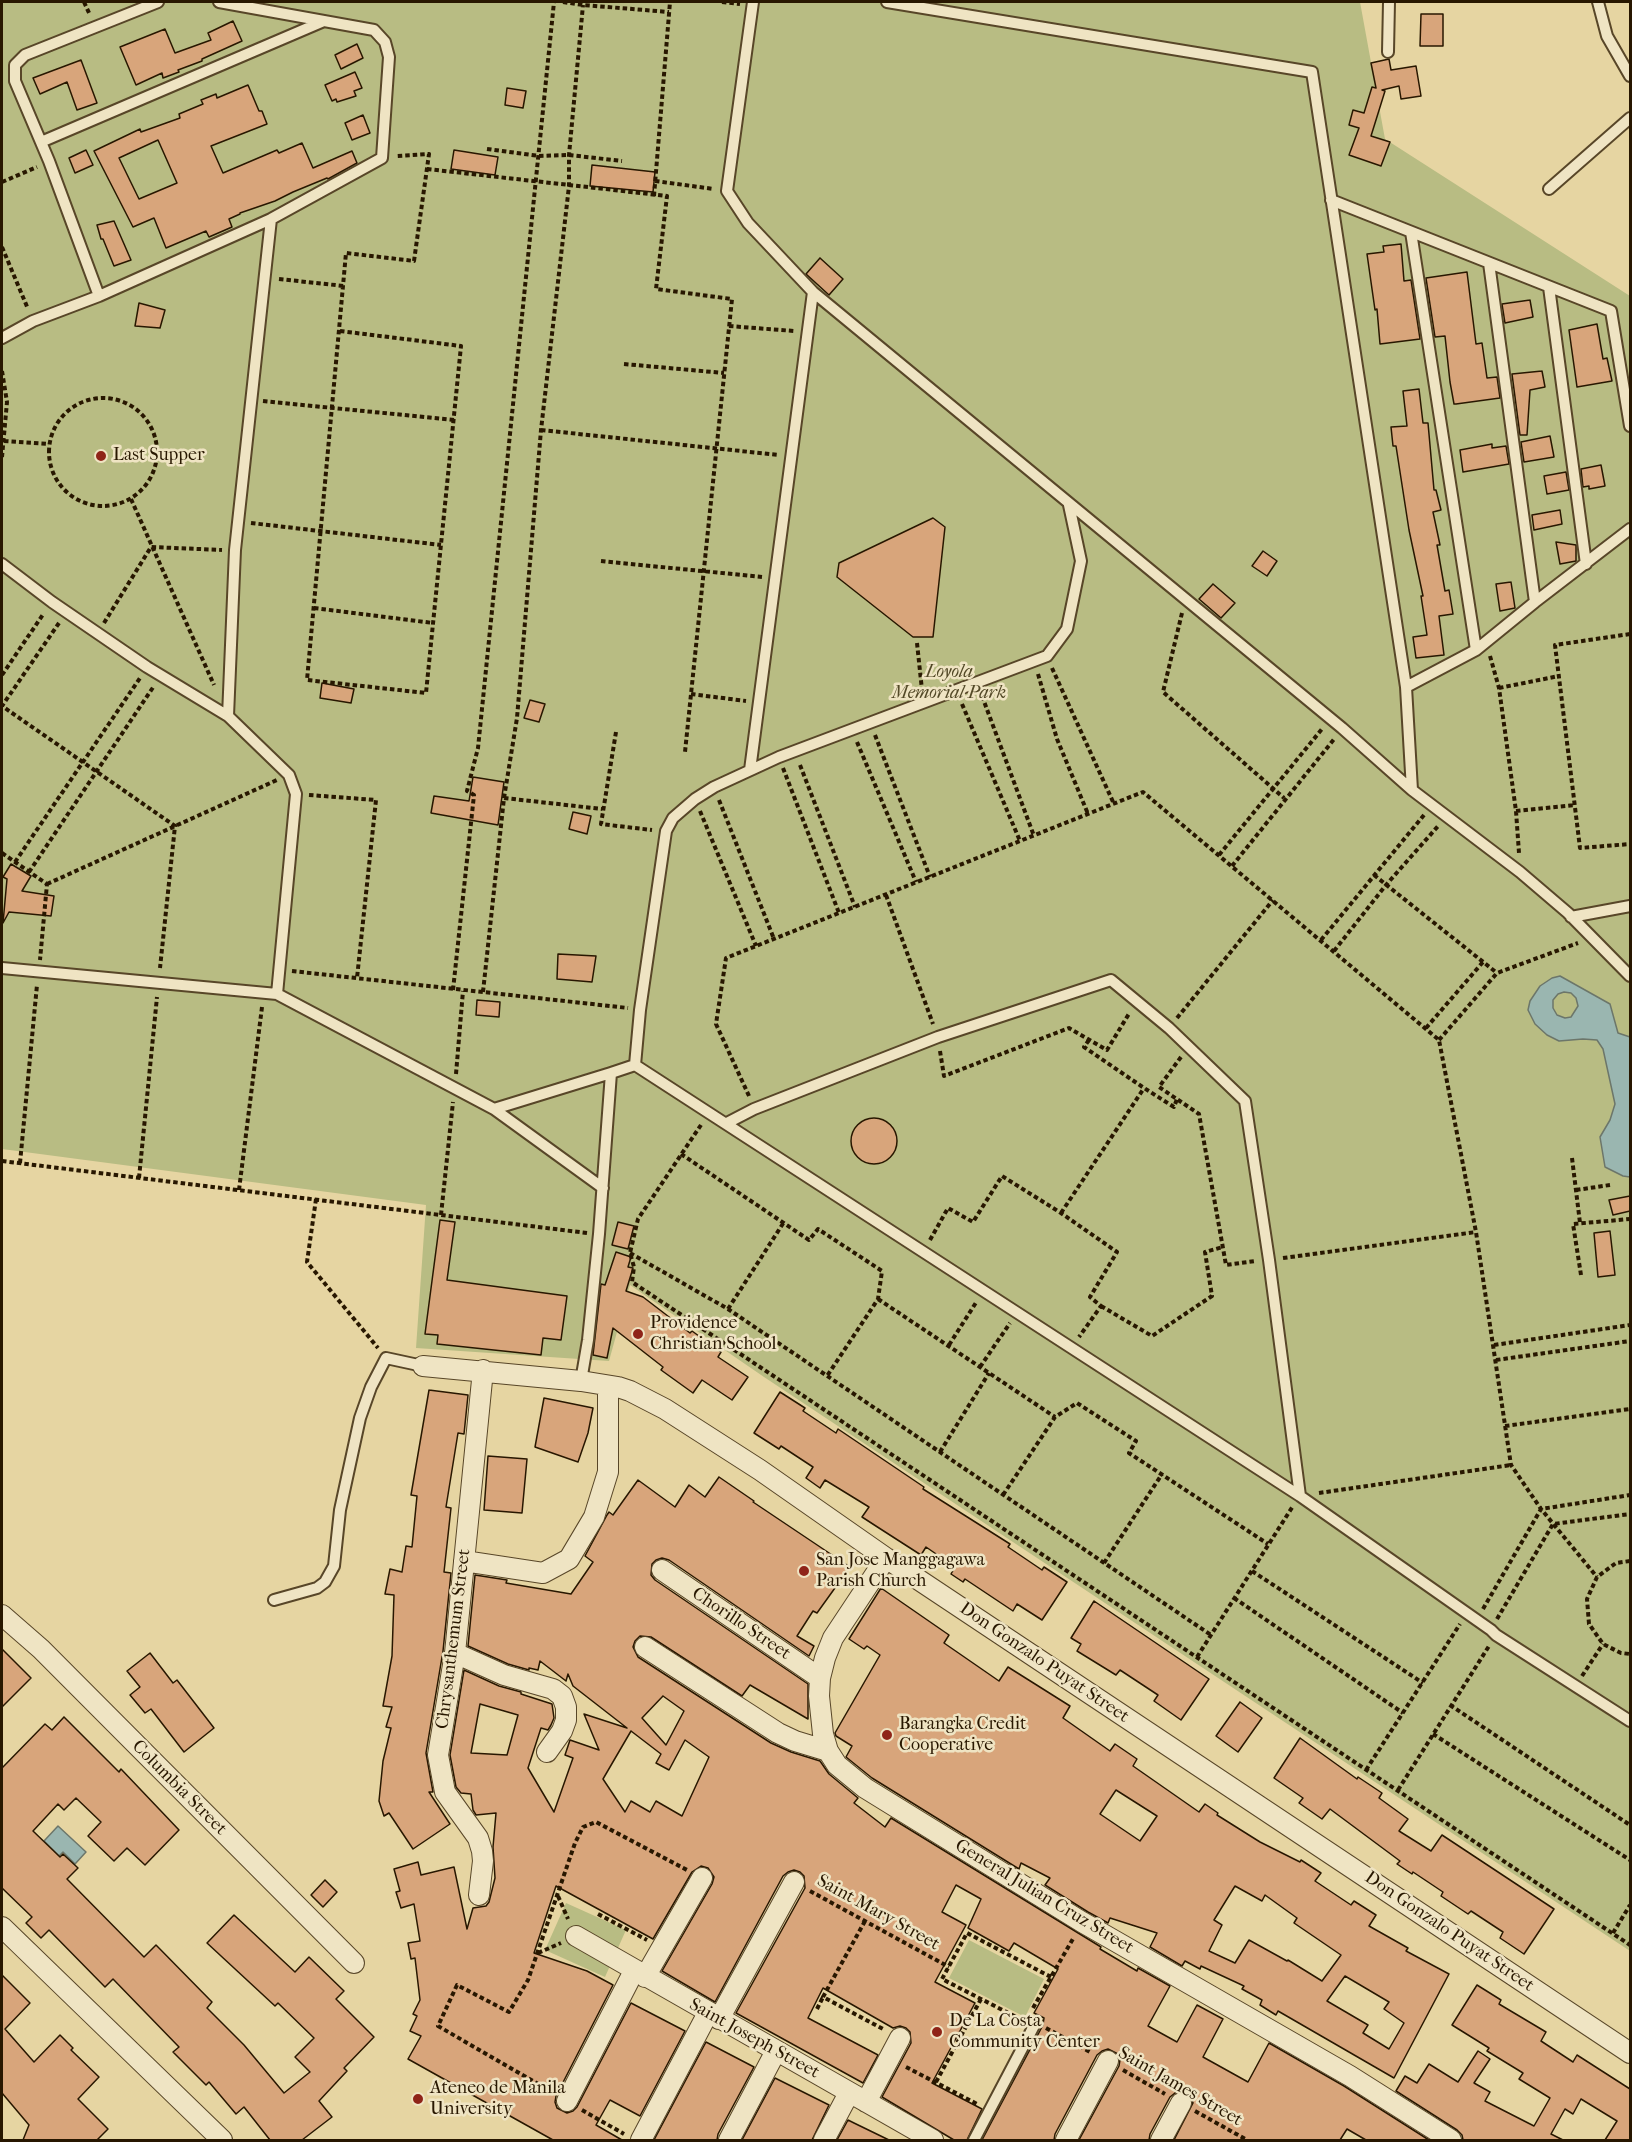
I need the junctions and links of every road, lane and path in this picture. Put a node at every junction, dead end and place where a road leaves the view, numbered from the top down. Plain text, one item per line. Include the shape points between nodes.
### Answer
1 (158, 2) edge
2 (219, 2) edge
3 (554, 2) edge
4 (563, 2) edge
5 (670, 2) edge
6 (753, 2) edge
7 (887, 2) edge
8 (1389, 2) edge
9 (1598, 2) edge
10 (583, 5) junction
11 (669, 12) junction
12 (324, 21) junction
13 (1388, 52) dead end
14 (1630, 76) edge
15 (1630, 118) edge
16 (41, 142) junction
17 (487, 149) dead end
18 (569, 155) junction
19 (539, 156) junction
20 (382, 158) junction
21 (49, 161) junction
22 (622, 161) dead end
23 (427, 169) junction
24 (655, 181) junction
25 (2, 182) edge
26 (536, 182) junction
27 (569, 186) junction
28 (1550, 189) dead end
29 (727, 191) junction
30 (654, 196) junction
31 (1331, 200) junction
32 (271, 219) junction
33 (1411, 232) junction
34 (2, 247) edge
35 (1489, 263) junction
36 (265, 277) junction
37 (344, 286) junction
38 (1549, 287) junction
39 (813, 292) junction
40 (99, 296) junction
41 (33, 321) junction
42 (729, 326) junction
43 (339, 331) junction
44 (807, 332) junction
45 (2, 338) edge
46 (624, 364) dead end
47 (2, 371) edge
48 (724, 373) junction
49 (251, 400) junction
50 (332, 409) junction
51 (454, 420) junction
52 (1630, 426) edge
53 (542, 430) junction
54 (4, 441) junction
55 (49, 444) junction
56 (717, 448) junction
57 (791, 456) junction
58 (2, 457) edge
59 (131, 499) junction
60 (1069, 505) junction
61 (238, 521) junction
62 (1630, 529) edge
63 (321, 531) junction
64 (441, 544) junction
65 (151, 547) junction
66 (235, 550) junction
67 (601, 561) dead end
68 (2, 564) edge
69 (1587, 564) junction
70 (704, 572) junction
71 (775, 579) junction
72 (1185, 599) junction
73 (52, 602) junction
74 (1535, 602) junction
75 (314, 608) junction
76 (66, 612) junction
77 (433, 622) junction
78 (98, 634) junction
79 (1630, 634) edge
80 (1485, 642) junction
81 (918, 643) dead end
82 (1476, 650) junction
83 (1047, 656) junction
84 (1034, 661) junction
85 (147, 667) junction
86 (2, 675) edge
87 (160, 676) junction
88 (1559, 676) junction
89 (977, 682) junction
90 (1406, 687) junction
91 (1498, 688) junction
92 (956, 691) junction
93 (691, 694) junction
94 (759, 702) junction
95 (923, 703) junction
96 (228, 716) junction
97 (1330, 719) junction
98 (870, 723) junction
99 (1342, 729) junction
100 (852, 730) junction
101 (616, 732) dead end
102 (794, 751) junction
103 (685, 752) dead end
104 (779, 757) junction
105 (83, 762) junction
106 (750, 770) junction
107 (97, 772) junction
108 (289, 775) junction
109 (714, 787) junction
110 (1273, 789) junction
111 (1412, 790) junction
112 (296, 794) junction
113 (504, 798) junction
114 (1284, 798) junction
115 (695, 799) junction
116 (1114, 804) junction
117 (1575, 805) junction
118 (1433, 806) junction
119 (602, 809) junction
120 (1516, 811) junction
121 (1088, 814) junction
122 (1446, 817) junction
123 (175, 826) junction
124 (666, 831) junction
125 (1034, 836) junction
126 (1020, 841) junction
127 (1630, 844) edge
128 (2, 853) edge
129 (1219, 855) junction
130 (15, 862) junction
131 (1232, 866) junction
132 (29, 872) junction
133 (1520, 872) junction
134 (1374, 875) junction
135 (930, 877) junction
136 (916, 882) junction
137 (47, 884) junction
138 (1386, 885) junction
139 (886, 895) junction
140 (1273, 900) junction
141 (1630, 906) edge
142 (855, 907) junction
143 (839, 913) junction
144 (1571, 917) junction
145 (1592, 937) junction
146 (774, 939) junction
147 (1321, 940) junction
148 (756, 946) junction
149 (1334, 951) junction
150 (1483, 962) junction
151 (2, 968) edge
152 (280, 969) junction
153 (39, 970) junction
154 (1497, 973) junction
155 (1630, 976) edge
156 (357, 978) junction
157 (159, 981) junction
158 (453, 990) junction
159 (264, 991) junction
160 (483, 992) junction
161 (277, 994) junction
162 (1136, 1001) junction
163 (640, 1010) junction
164 (1169, 1028) junction
165 (1426, 1028) junction
166 (938, 1037) junction
167 (1089, 1040) junction
168 (1439, 1040) junction
169 (1188, 1047) junction
170 (635, 1065) junction
171 (611, 1073) junction
172 (1144, 1088) junction
173 (1178, 1099) junction
174 (494, 1109) junction
175 (754, 1109) junction
176 (710, 1112) junction
177 (727, 1124) junction
178 (681, 1154) junction
179 (1572, 1158) dead end
180 (2, 1161) edge
181 (20, 1163) junction
182 (139, 1178) junction
183 (1610, 1185) dead end
184 (603, 1188) junction
185 (239, 1190) junction
186 (1576, 1190) junction
187 (316, 1199) junction
188 (1060, 1213) junction
189 (1630, 1219) edge
190 (784, 1222) junction
191 (1580, 1223) junction
192 (1476, 1232) junction
193 (599, 1234) junction
194 (1223, 1247) junction
195 (924, 1251) junction
196 (630, 1253) junction
197 (1269, 1260) junction
198 (1581, 1275) dead end
199 (984, 1291) junction
200 (878, 1299) junction
201 (1101, 1306) junction
202 (729, 1310) junction
203 (1017, 1312) junction
204 (1630, 1325) edge
205 (1630, 1341) edge
206 (1494, 1345) junction
207 (949, 1346) junction
208 (1072, 1348) junction
209 (386, 1358) junction
210 (1496, 1360) junction
211 (423, 1366) joint
212 (980, 1367) junction
213 (483, 1370) junction
214 (989, 1372) junction
215 (827, 1376) junction
216 (580, 1381) junction
217 (608, 1386) junction
218 (1630, 1409) edge
219 (1055, 1417) junction
220 (1505, 1426) junction
221 (939, 1452) junction
222 (1511, 1465) junction
223 (1162, 1474) junction
224 (1004, 1495) junction
225 (1630, 1495) edge
226 (1300, 1496) junction
227 (1541, 1509) junction
228 (1630, 1514) edge
229 (1553, 1524) junction
230 (1269, 1544) junction
231 (886, 1558) junction
232 (464, 1561) junction
233 (1630, 1561) edge
234 (1104, 1563) junction
235 (662, 1570) dead end
236 (1252, 1571) junction
237 (1597, 1577) junction
238 (1234, 1598) junction
239 (274, 1600) dead end
240 (1467, 1613) junction
241 (2, 1615) edge
242 (1476, 1620) junction
243 (1494, 1632) junction
244 (1211, 1635) junction
245 (1603, 1644) junction
246 (645, 1647) dead end
247 (455, 1653) junction
248 (1630, 1654) edge
249 (1197, 1657) junction
250 (820, 1678) junction
251 (1423, 1683) junction
252 (1576, 1686) junction
253 (1450, 1705) junction
254 (1403, 1713) junction
255 (1630, 1721) edge
256 (1433, 1734) junction
257 (828, 1751) junction
258 (547, 1752) dead end
259 (1366, 1770) junction
260 (1398, 1790) junction
261 (1630, 1825) edge
262 (1630, 1860) edge
263 (702, 1878) joint
264 (794, 1882) joint
265 (478, 1895) dead end
266 (558, 1895) junction
267 (1630, 1905) edge
268 (598, 1914) dead end
269 (865, 1921) junction
270 (1082, 1922) junction
271 (2, 1927) edge
272 (1613, 1933) junction
273 (576, 1936) junction
274 (650, 1941) dead end
275 (1630, 1945) edge
276 (537, 1954) junction
277 (354, 1963) dead end
278 (949, 1967) junction
279 (639, 1974) junction
280 (1051, 1977) junction
281 (823, 1997) junction
282 (981, 1999) junction
283 (817, 2009) dead end
284 (713, 2016) junction
285 (1035, 2024) junction
286 (900, 2038) joint
287 (776, 2051) junction
288 (1630, 2053) edge
289 (889, 2058) junction
290 (1108, 2061) junction
291 (936, 2082) junction
292 (857, 2097) junction
293 (567, 2101) junction
294 (1181, 2103) junction
295 (990, 2110) junction
296 (633, 2138) edge
297 (923, 2138) edge
298 (222, 2140) edge
299 (729, 2140) edge
300 (824, 2140) edge
301 (974, 2140) edge
302 (1066, 2140) edge
303 (1161, 2140) edge
304 (1247, 2140) edge
305 (1451, 2140) edge

1 - 16 lane via 25,55 15,65 15,81
2 - 12 lane
3 - 19 path
4 - 10 path
5 - 11 path
6 - 29 lane
7 - 31 lane via 1312,72
8 - 13 lane
9 - 14 lane via 1607,36
10 - 11 path
10 - 18 path
11 - 24 path
12 - 16 lane
12 - 20 lane via 374,30 385,42 389,57
15 - 28 lane
16 - 21 lane
17 - 19 path
18 - 19 path
18 - 22 path
18 - 27 path
19 - 26 path
20 - 23 path via 429,154
20 - 32 lane
21 - 25 path
21 - 40 lane
23 - 26 path
23 - 37 path via 414,261 346,253
24 - 29 path
24 - 30 path
26 - 27 path
26 - 158 path via 477,748 466,791 474,795
27 - 30 path
27 - 53 path
29 - 39 lane via 748,223
30 - 42 path via 667,196 656,289 732,299
31 - 33 lane
31 - 90 lane
32 - 36 lane
32 - 40 lane
33 - 35 lane
33 - 82 lane
34 - 41 path
35 - 38 lane
35 - 74 lane
36 - 37 path
36 - 49 lane
37 - 43 path
38 - 52 lane via 1611,311
38 - 69 lane
39 - 44 lane
39 - 60 lane
40 - 41 lane
41 - 45 lane
42 - 44 path
42 - 48 path
43 - 50 path
43 - 51 path via 461,346
44 - 57 lane
46 - 48 path
47 - 54 path via 7,402
48 - 56 path
49 - 50 path
49 - 61 lane
50 - 51 path
50 - 63 path
51 - 64 path
53 - 56 path
53 - 113 path via 517,718
54 - 55 path
54 - 58 path
55 - 59 path via 49,462 68,495 83,503 108,507
55 - 59 path via 55,426 68,410 91,399 107,398 139,411 152,428 157,450 153,473
56 - 57 path
56 - 70 path
57 - 71 lane
59 - 65 path
60 - 72 lane
60 - 83 lane via 1081,561 1067,629
61 - 63 path
61 - 66 lane
62 - 69 lane
63 - 64 path
63 - 75 path
64 - 77 path
65 - 66 path
65 - 78 path
65 - 96 path
66 - 96 lane
67 - 70 path
68 - 73 lane
69 - 74 lane
70 - 71 path
70 - 93 path
71 - 94 lane
72 - 97 lane
72 - 110 path via 1163,692
73 - 76 lane
73 - 86 path
74 - 80 lane
75 - 77 path
75 - 77 path via 307,680 426,693
76 - 78 lane
76 - 105 path via 2,706
78 - 85 lane
79 - 88 path via 1556,645
80 - 82 lane
80 - 91 path
81 - 95 path
82 - 90 lane
83 - 84 lane
83 - 116 path
84 - 89 lane
84 - 121 path via 1057,739
85 - 87 lane
85 - 105 path
87 - 96 lane
87 - 107 path
88 - 91 path
88 - 117 path
89 - 92 lane
89 - 125 path
90 - 111 lane
91 - 120 path
92 - 95 lane
92 - 126 path
93 - 94 path
93 - 103 path
94 - 106 lane
95 - 98 lane
96 - 108 lane
97 - 99 lane
97 - 110 path
98 - 100 lane
98 - 135 path
99 - 111 lane
99 - 114 path
100 - 102 lane
100 - 136 path
101 - 119 path
102 - 104 lane
102 - 142 path
104 - 106 lane
104 - 143 path
105 - 107 path
105 - 130 path
106 - 109 lane
107 - 123 path
107 - 132 path
108 - 112 lane
108 - 123 path
109 - 115 lane
109 - 146 path
110 - 114 path
110 - 129 path
111 - 118 lane
112 - 152 lane
112 - 156 path via 376,800
113 - 119 path
113 - 160 path
114 - 131 path
115 - 124 lane via 673,818
115 - 148 path
116 - 121 path
116 - 129 path via 1143,792
117 - 120 path
117 - 127 path via 1580,848
118 - 122 lane
118 - 134 path
119 - 124 path via 601,824
120 - 133 path
121 - 125 path
122 - 133 lane
122 - 138 path
123 - 137 path
123 - 157 path
124 - 163 lane
125 - 126 path
126 - 135 path
128 - 130 path
129 - 131 path
130 - 132 path
131 - 140 path
132 - 137 path
133 - 144 lane
134 - 138 path
134 - 147 path
135 - 136 path
136 - 139 path
137 - 153 path
138 - 149 path
138 - 150 path
139 - 142 path
139 - 166 path
140 - 147 path
140 - 164 path
141 - 144 lane
142 - 143 path
143 - 146 path
144 - 145 lane
145 - 154 path
145 - 155 lane
146 - 148 path
147 - 149 path
148 - 175 path via 726,958 717,1024
149 - 165 path
150 - 154 path
150 - 165 path
151 - 153 lane
152 - 156 path
152 - 161 lane
153 - 157 lane
153 - 181 path
154 - 168 path
156 - 158 path
157 - 159 lane
157 - 182 path
158 - 160 path
159 - 161 lane
159 - 185 path
160 - 163 path
161 - 174 lane
162 - 164 lane
162 - 166 lane via 1111,980
162 - 167 path via 1107,1050
163 - 170 lane
164 - 169 lane
165 - 168 path
166 - 167 path via 944,1076 1069,1028
166 - 175 lane
167 - 172 path via 1084,1047
168 - 192 path
169 - 173 path via 1159,1087
169 - 197 lane via 1245,1101
170 - 171 lane
170 - 176 lane
171 - 174 lane
171 - 184 lane
172 - 173 path via 1174,1107
172 - 188 path
173 - 194 path via 1199,1114
174 - 184 lane
175 - 177 lane
176 - 177 lane
176 - 178 path
177 - 195 lane
178 - 190 path
178 - 196 path via 638,1219
179 - 186 path
180 - 181 path
181 - 182 path
182 - 185 path
183 - 186 path
184 - 193 lane
185 - 187 path
186 - 191 path
187 - 193 path
187 - 209 path via 307,1262
188 - 195 path via 1002,1176 974,1222 948,1208
188 - 201 path via 1117,1252 1090,1297
189 - 191 path
190 - 200 path via 809,1240 818,1229 882,1271
190 - 202 path
191 - 198 path via 1574,1224
192 - 197 path
192 - 206 path
193 - 216 lane
194 - 197 path via 1226,1265
194 - 201 path via 1205,1252 1212,1296 1152,1336
195 - 199 lane
196 - 202 path
196 - 249 path via 634,1267 632,1282
197 - 226 lane
199 - 203 lane
199 - 207 path
200 - 207 path
200 - 215 path
201 - 208 path
202 - 215 path
203 - 208 lane
203 - 212 path
204 - 206 path
205 - 210 path
206 - 210 path
207 - 212 path
208 - 226 lane
209 - 211 lane
209 - 239 lane via 360,1418 340,1509 334,1566 317,1588
210 - 220 path
211 - 213 street, Don Gonzalo Puyat Street
212 - 214 path
213 - 216 street, Don Gonzalo Puyat Street
213 - 232 street, Chrysanthemum Street
214 - 219 path
214 - 221 path
215 - 221 path
216 - 217 street, Don Gonzalo Puyat Street
217 - 231 street, Don Gonzalo Puyat Street via 630,1391 697,1429
217 - 232 street via 608,1472 594,1517 569,1559 543,1573
218 - 220 path
219 - 223 path via 1077,1402 1137,1441 1129,1453
219 - 224 path
220 - 222 path
221 - 224 path
222 - 226 path
222 - 227 path
223 - 230 path
223 - 234 path
224 - 234 path
225 - 227 path
226 - 230 path
226 - 240 lane
227 - 229 path
227 - 242 path
228 - 229 path
229 - 237 path
229 - 243 path
230 - 236 path
231 - 250 street, General Julian Cruz Street via 833,1638
231 - 288 street, Don Gonzalo Puyat Street
232 - 247 street, Chrysanthemum Street
233 - 237 path via 1616,1563
234 - 244 path
235 - 250 street, Chorillo Street
236 - 238 path
236 - 251 path
237 - 245 path via 1587,1599 1589,1624
238 - 244 path
238 - 254 path
240 - 242 lane
240 - 251 path
241 - 277 street, Columbia Street via 41,1649
242 - 243 lane
243 - 252 lane
243 - 253 path
244 - 249 path
245 - 248 path
245 - 252 path
246 - 257 street via 778,1733
247 - 258 street via 504,1675 553,1689 562,1696 566,1720
247 - 265 street, Chrysanthemum Street via 438,1755 445,1792 478,1838 482,1851
249 - 259 path
250 - 257 street, General Julian Cruz Street via 820,1718
251 - 254 path
252 - 255 lane
253 - 256 path
253 - 261 path
254 - 259 path
256 - 260 path
256 - 262 path
257 - 270 street, General Julian Cruz Street via 837,1765 865,1788
259 - 260 path
260 - 272 path
263 - 266 path via 596,1822 583,1827
263 - 279 street
264 - 269 path, Saint Mary Street
264 - 284 street
266 - 273 path
266 - 276 path
267 - 272 path
268 - 274 path
269 - 278 path, Saint Mary Street
269 - 281 path
270 - 280 path
270 - 305 street, General Julian Cruz Street via 1341,2071
271 - 298 street
272 - 275 path
273 - 276 path
273 - 279 street, Saint Joseph Street
276 - 293 path via 528,1980 509,2012 457,1985 438,2026
278 - 280 path via 967,1933
278 - 282 path, Saint James Street via 942,1979
279 - 284 street, Saint Joseph Street
279 - 293 street
280 - 285 path via 1028,2017
281 - 283 path
281 - 286 path
282 - 285 path, Saint James Street
282 - 291 path
284 - 287 street, Saint Joseph Street
284 - 296 street
285 - 290 path, Saint James Street
285 - 295 lane
286 - 289 street
287 - 292 street, Saint Joseph Street
287 - 299 street
289 - 291 path
289 - 292 street
290 - 294 path, Saint James Street
290 - 302 street
291 - 295 path
292 - 297 street, Saint Joseph Street
292 - 300 street
293 - 296 path
294 - 303 street
294 - 304 path, Saint James Street
295 - 301 lane

